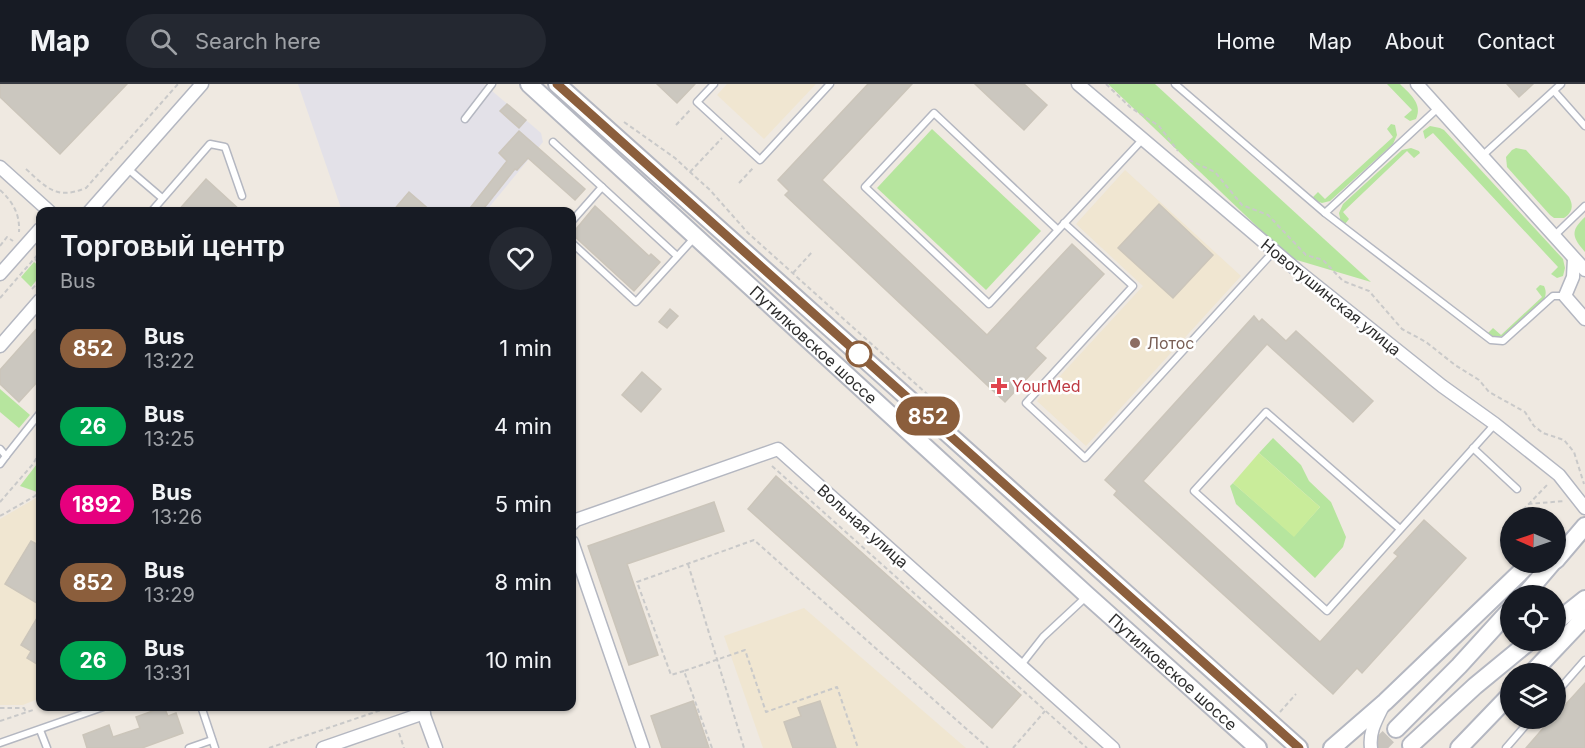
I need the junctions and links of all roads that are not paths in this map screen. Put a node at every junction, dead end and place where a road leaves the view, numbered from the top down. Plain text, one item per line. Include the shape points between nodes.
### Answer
1 (202, 84) edge
2 (492, 84) edge
3 (529, 84) edge
4 (557, 84) edge
5 (714, 84) edge
6 (830, 84) edge
7 (1078, 84) edge
8 (1175, 84) edge
9 (1417, 84) edge
10 (1561, 84) edge
11 (1554, 91) junction
12 (1439, 107) junction
13 (465, 119) dead end
14 (1585, 126) edge
15 (1142, 140) junction
16 (552, 142) dead end
17 (1482, 156) junction
18 (0, 167) edge
19 (127, 168) junction
20 (602, 187) junction
21 (242, 195) dead end
22 (162, 198) junction
23 (1585, 206) edge
24 (44, 207) edge
25 (93, 207) edge
26 (155, 207) edge
27 (1324, 213) junction
28 (576, 216) edge
29 (1064, 223) junction
30 (1059, 230) junction
31 (36, 234) edge
32 (695, 236) junction
33 (1554, 236) junction
34 (576, 247) edge
35 (1274, 251) junction
36 (677, 256) junction
37 (1574, 259) junction
38 (1585, 270) edge
39 (0, 274) edge
40 (1565, 296) junction
41 (36, 305) edge
42 (1585, 319) edge
43 (0, 346) edge
44 (36, 418) edge
45 (1495, 424) junction
46 (1473, 448) junction
47 (0, 449) edge
48 (6, 456) junction
49 (0, 464) edge
50 (1517, 489) dead end
51 (1585, 508) edge
52 (576, 520) edge
53 (1585, 521) edge
54 (1585, 526) edge
55 (1400, 529) junction
56 (1566, 536) edge
57 (1566, 547) edge
58 (576, 554) edge
59 (1520, 573) edge
60 (1544, 573) edge
61 (1533, 585) edge
62 (1087, 595) junction
63 (1585, 599) edge
64 (1566, 614) edge
65 (1585, 617) edge
66 (1500, 621) edge
67 (1518, 651) edge
68 (1585, 660) edge
69 (1541, 663) edge
70 (1020, 665) junction
71 (1566, 682) edge
72 (1385, 702) junction
73 (1500, 705) edge
74 (92, 711) edge
75 (203, 711) edge
76 (420, 711) edge
77 (423, 711) edge
78 (1396, 729) tunnel mouth
79 (1523, 729) edge
80 (40, 730) junction
81 (212, 740) junction
82 (0, 743) edge
83 (1411, 745) dead end
84 (46, 748) edge
85 (189, 748) edge
86 (215, 748) edge
87 (323, 748) edge
88 (436, 748) edge
89 (643, 748) edge
90 (1113, 748) edge
91 (1258, 748) edge
92 (1299, 748) edge
93 (1332, 748) edge
94 (1371, 748) edge
95 (1459, 748) edge
96 (1506, 748) edge

1 - 19 street
2 - 13 lane
3 - 32 main road, Путилковское шоссе
4 - 92 main road, Путилковское шоссе
5 - 6 lane via 697,102 760,160
7 - 15 street, Новотушинская улица
8 - 27 lane
9 - 12 street
10 - 11 lane
11 - 14 lane
11 - 17 lane
12 - 17 street
12 - 27 lane
15 - 29 lane
15 - 35 street, Новотушинская улица
16 - 20 lane
17 - 33 street
18 - 24 street
19 - 22 lane
19 - 25 street
20 - 28 lane
20 - 36 lane
21 - 22 lane via 225,147 210,144
22 - 26 lane
23 - 33 lane
27 - 40 lane via 1491,340 1503,341 1553,296
29 - 30 lane
29 - 35 lane via 1132,286 1026,403 1085,458
30 - 30 lane via 989,304 865,187 934,113
31 - 39 street
32 - 36 lane
32 - 62 main road, Путилковское шоссе
33 - 37 street
34 - 36 lane via 636,302
35 - 45 street, Новотушинская улица
37 - 38 street
37 - 40 street via 1573,277
40 - 42 street
41 - 43 street
44 - 48 lane
45 - 46 lane
45 - 51 street, Новотушинская улица via 1559,475
46 - 50 lane
46 - 55 lane
47 - 48 lane
48 - 49 lane
52 - 70 street, Вольная улица via 778,449
53 - 56 main road
54 - 57 main road
55 - 55 lane via 1326,611 1194,491 1266,412
58 - 89 street
59 - 72 main road
60 - 61 main road
62 - 70 lane
62 - 91 main road, Путилковское шоссе
63 - 64 main road
65 - 69 main road
66 - 78 main road
67 - 83 main road
68 - 71 lane
70 - 90 street, Вольная улица
72 - 93 main road
72 - 94 street via 1372,727
73 - 95 main road
74 - 80 lane
75 - 81 lane
76 - 87 street
77 - 88 street
79 - 96 lane
80 - 82 lane
80 - 84 lane
81 - 85 lane
81 - 86 lane

